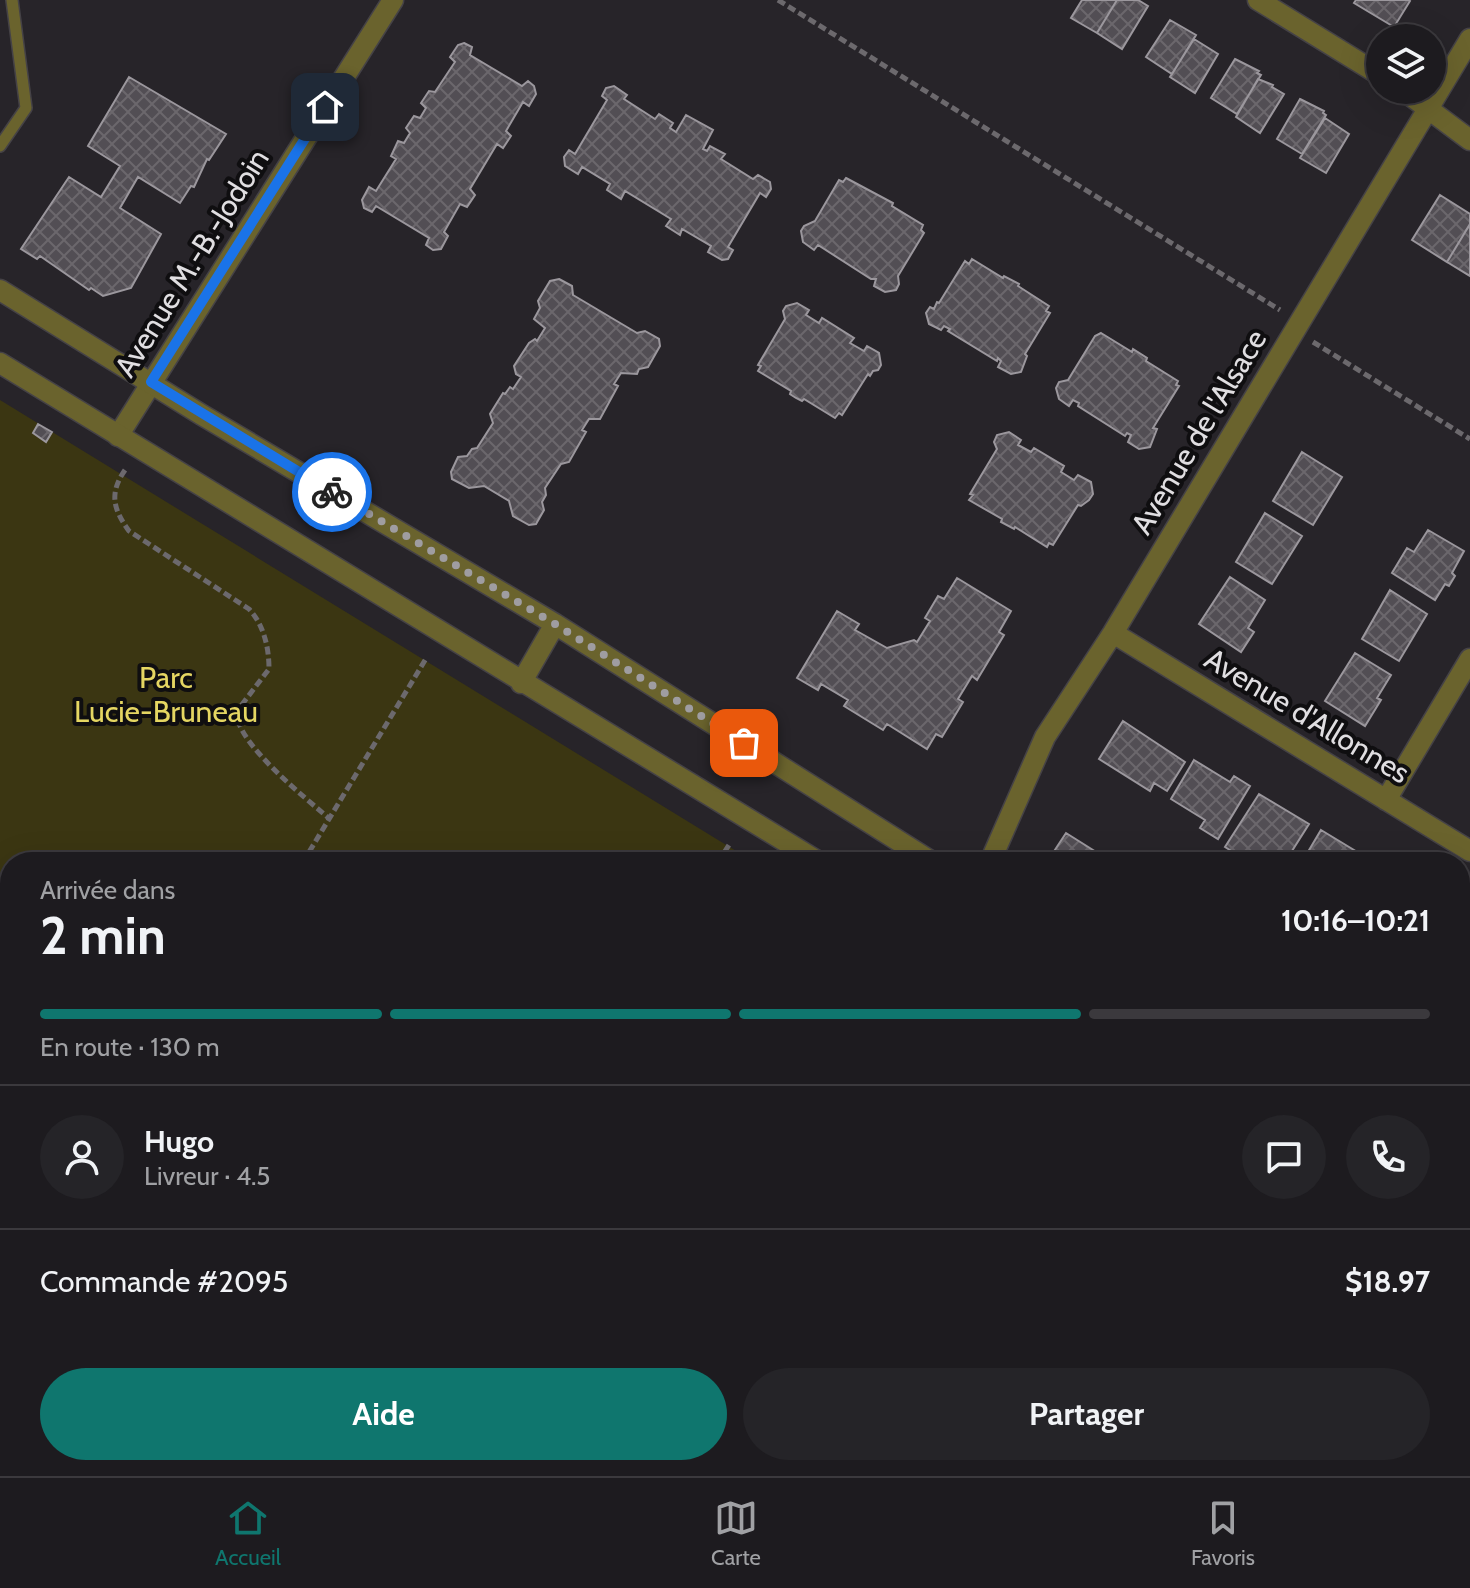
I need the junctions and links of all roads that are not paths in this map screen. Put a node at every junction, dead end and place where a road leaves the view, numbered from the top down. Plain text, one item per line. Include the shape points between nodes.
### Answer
1 (12, 0) edge
2 (393, 0) edge
3 (1258, 0) edge
4 (1470, 39) edge
5 (1366, 66) edge
6 (1422, 104) edge
7 (1427, 108) junction
8 (1470, 140) edge
9 (0, 146) edge
10 (0, 290) edge
11 (0, 363) edge
12 (151, 382) junction
13 (118, 436) junction
14 (555, 624) junction
15 (1113, 633) junction
16 (1470, 659) edge
17 (521, 683) junction
18 (1386, 800) junction
19 (1470, 851) edge
20 (802, 852) edge
21 (916, 852) edge
22 (994, 852) edge

1 - 9 lane via 26,108
2 - 12 street, Avenue M.-B.-Jodoin
3 - 5 street
4 - 7 street, Avenue de l'Alsace
6 - 7 street
7 - 8 street
7 - 15 street, Avenue de l'Alsace
10 - 12 street
11 - 13 street
12 - 13 street, Avenue M.-B.-Jodoin
12 - 14 street
13 - 17 street
14 - 17 street
14 - 21 street
15 - 18 street, Avenue d'Allonnes
15 - 22 street, Avenue de l'Alsace via 1045,737
16 - 18 street
17 - 20 street
18 - 19 street, Avenue d'Allonnes

